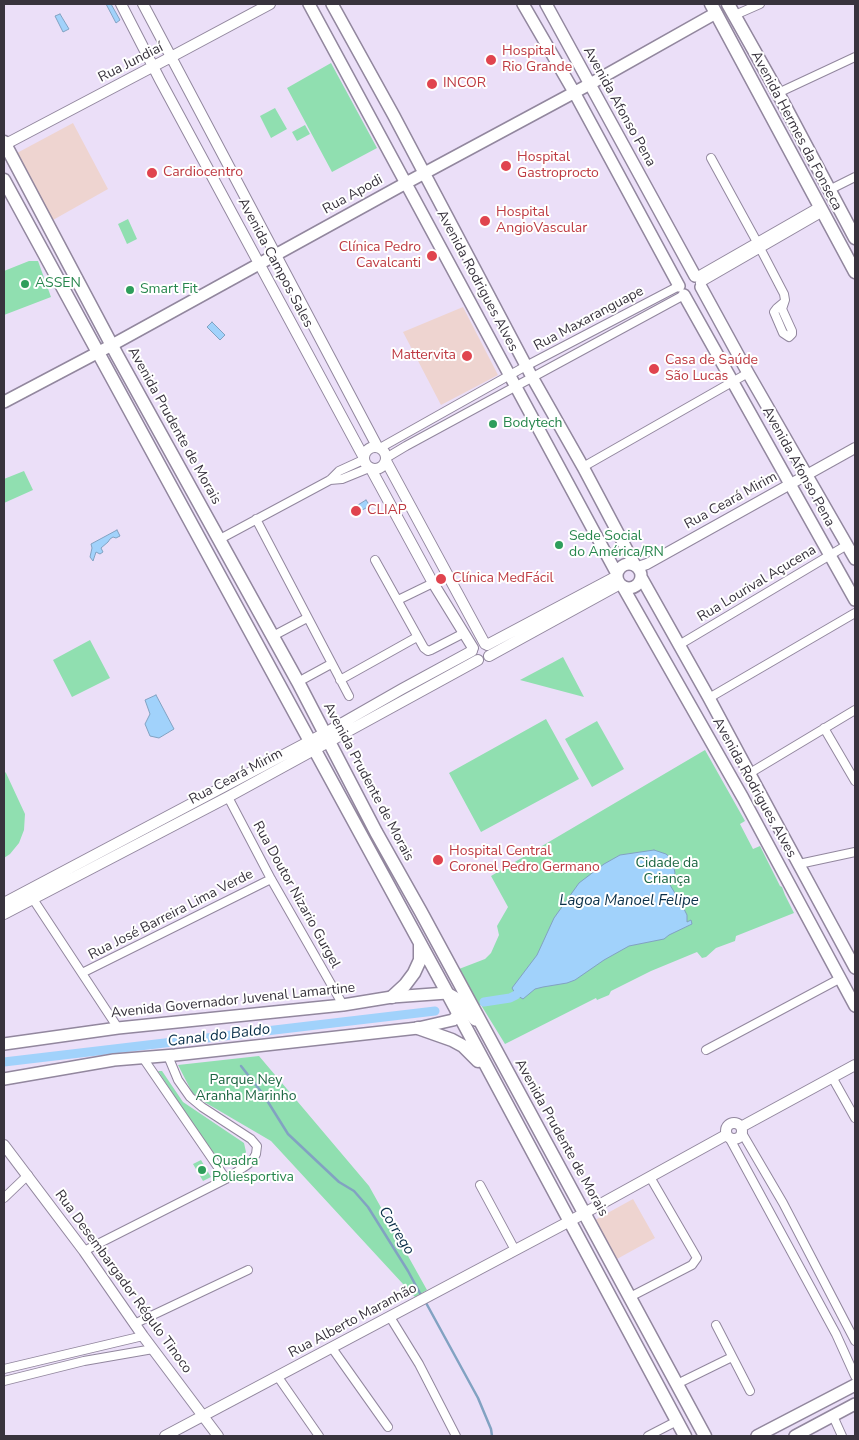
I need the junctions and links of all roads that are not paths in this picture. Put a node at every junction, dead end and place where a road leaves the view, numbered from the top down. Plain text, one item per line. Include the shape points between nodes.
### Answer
1 (121, 4) edge
2 (143, 4) edge
3 (270, 4) edge
4 (309, 4) edge
5 (332, 4) edge
6 (523, 4) edge
7 (546, 4) edge
8 (728, 4) edge
9 (760, 4) edge
10 (713, 8) edge
11 (735, 15) junction
12 (356, 48) junction
13 (753, 48) junction
14 (338, 57) junction
15 (855, 57) edge
16 (171, 58) junction
17 (153, 66) junction
18 (590, 84) junction
19 (574, 92) junction
20 (778, 93) junction
21 (387, 104) junction
22 (368, 113) junction
23 (4, 144) edge
24 (224, 157) junction
25 (711, 158) dead end
26 (207, 166) junction
27 (424, 174) junction
28 (855, 177) edge
29 (4, 180) edge
30 (406, 183) junction
31 (829, 190) junction
32 (821, 209) junction
33 (855, 238) edge
34 (460, 240) junction
35 (758, 245) junction
36 (443, 250) junction
37 (276, 255) junction
38 (260, 264) junction
39 (854, 267) edge
40 (698, 281) junction
41 (682, 291) junction
42 (487, 292) junction
43 (470, 301) junction
44 (783, 304) dead end
45 (112, 345) junction
46 (97, 352) junction
47 (331, 358) junction
48 (315, 366) junction
49 (526, 366) junction
50 (748, 373) junction
51 (510, 375) junction
52 (532, 377) junction
53 (733, 381) junction
54 (516, 386) junction
55 (4, 402) edge
56 (379, 447) junction
57 (855, 448) edge
58 (576, 454) junction
59 (386, 460) junction
60 (367, 463) junction
61 (558, 464) junction
62 (583, 467) junction
63 (807, 474) junction
64 (566, 478) junction
65 (790, 483) junction
66 (190, 486) junction
67 (176, 495) junction
68 (256, 519) junction
69 (220, 540) junction
70 (847, 545) junction
71 (830, 556) junction
72 (855, 559) edge
73 (375, 560) dead end
74 (640, 569) junction
75 (619, 580) junction
76 (433, 583) junction
77 (250, 594) junction
78 (398, 600) junction
79 (855, 600) edge
80 (235, 602) junction
81 (855, 613) edge
82 (307, 618) junction
83 (464, 633) junction
84 (273, 636) junction
85 (417, 637) junction
86 (486, 644) junction
87 (681, 648) junction
88 (475, 653) junction
89 (489, 656) junction
90 (665, 660) junction
91 (331, 664) junction
92 (340, 680) junction
93 (298, 682) junction
94 (349, 696) dead end
95 (709, 698) junction
96 (855, 710) edge
97 (824, 728) junction
98 (327, 737) junction
99 (312, 745) junction
100 (750, 773) junction
101 (855, 781) edge
102 (758, 789) junction
103 (228, 797) junction
104 (743, 798) junction
105 (342, 802) junction
106 (376, 832) junction
107 (855, 852) edge
108 (799, 864) junction
109 (271, 879) junction
110 (808, 880) junction
111 (791, 887) junction
112 (30, 895) junction
113 (4, 903) edge
114 (4, 914) edge
115 (420, 944) junction
116 (853, 963) edge
117 (82, 973) junction
118 (836, 976) junction
119 (458, 979) junction
120 (447, 993) junction
121 (392, 997) junction
122 (855, 1004) edge
123 (343, 1005) junction
124 (460, 1009) junction
125 (118, 1028) junction
126 (418, 1028) junction
127 (4, 1044) edge
128 (493, 1045) junction
129 (706, 1050) dead end
130 (168, 1056) junction
131 (142, 1058) junction
132 (855, 1065) edge
133 (832, 1077) junction
134 (4, 1079) edge
135 (495, 1082) junction
136 (855, 1118) edge
137 (742, 1130) junction
138 (728, 1137) junction
139 (4, 1145) edge
140 (28, 1175) junction
141 (650, 1177) junction
142 (226, 1179) junction
143 (480, 1186) dead end
144 (4, 1198) edge
145 (783, 1202) junction
146 (768, 1211) junction
147 (584, 1213) junction
148 (570, 1221) junction
149 (515, 1250) junction
150 (84, 1251) junction
151 (815, 1265) junction
152 (248, 1270) dead end
153 (802, 1272) junction
154 (630, 1297) junction
155 (390, 1317) junction
156 (134, 1324) junction
157 (716, 1325) dead end
158 (852, 1325) edge
159 (836, 1334) junction
160 (143, 1336) junction
161 (855, 1341) edge
162 (152, 1348) junction
163 (332, 1348) junction
164 (81, 1350) junction
165 (732, 1357) junction
166 (84, 1361) junction
167 (4, 1369) edge
168 (855, 1376) edge
169 (278, 1377) junction
170 (4, 1381) edge
171 (677, 1384) junction
172 (855, 1385) edge
173 (750, 1391) dead end
174 (855, 1404) edge
175 (203, 1416) junction
176 (833, 1416) junction
177 (677, 1421) junction
178 (388, 1427) dead end
179 (164, 1436) edge
180 (218, 1436) edge
181 (319, 1436) edge
182 (456, 1436) edge
183 (648, 1436) edge
184 (685, 1436) edge
185 (705, 1436) edge
186 (757, 1436) edge
187 (794, 1436) edge
188 (842, 1436) edge

1 - 17 street, Avenida Campos Sales
2 - 16 street, Avenida Campos Sales
3 - 16 street, Rua Jundiaí
4 - 14 main road, Avenida Rodrigues Alves
5 - 12 main road, Avenida Rodrigues Alves
6 - 19 main road, Avenida Afonso Pena
7 - 18 main road, Avenida Afonso Pena
8 - 11 main road, Avenida Hermes da Fonseca
9 - 11 street
10 - 13 main road via 724,12
10 - 18 main road, Rua Apodi
10 - 32 main road, Avenida Hermes da Fonseca
11 - 13 main road, Avenida Hermes da Fonseca
12 - 14 main road
12 - 21 main road, Avenida Rodrigues Alves
13 - 20 main road, Avenida Hermes da Fonseca
14 - 22 main road, Avenida Rodrigues Alves
15 - 20 street
16 - 17 street, Rua Jundiaí
16 - 24 street, Avenida Campos Sales
17 - 23 street, Rua Jundiaí
17 - 26 street, Avenida Campos Sales
18 - 19 main road, Rua Apodi
18 - 40 main road, Avenida Afonso Pena
19 - 27 main road, Rua Apodi
19 - 41 main road, Avenida Afonso Pena
20 - 31 main road, Avenida Hermes da Fonseca
21 - 22 main road
21 - 27 main road, Avenida Rodrigues Alves
22 - 30 main road, Avenida Rodrigues Alves
23 - 45 main road, Avenida Prudente de Morais
24 - 26 street
24 - 37 street, Avenida Campos Sales
25 - 35 street
26 - 38 street, Avenida Campos Sales
27 - 30 main road, Rua Apodi
27 - 34 main road, Avenida Rodrigues Alves
28 - 31 street
29 - 46 main road
30 - 36 main road, Avenida Rodrigues Alves
30 - 37 main road, Rua Apodi
31 - 33 main road, Avenida Hermes da Fonseca
32 - 35 street
32 - 39 main road, Avenida Hermes da Fonseca
34 - 36 main road
34 - 42 main road, Avenida Rodrigues Alves
35 - 40 street
35 - 44 street via 783,290
36 - 43 main road, Avenida Rodrigues Alves
37 - 38 main road, Rua Apodi
37 - 47 street, Avenida Campos Sales
38 - 45 main road, Rua Apodi
38 - 48 street, Avenida Campos Sales
40 - 41 main road via 688,275 684,277
40 - 41 main road via 700,290 695,296 688,297
40 - 50 main road, Avenida Afonso Pena
41 - 49 street, Rua Maxaranguape
41 - 52 street, Rua Maxaranguape
41 - 53 main road, Avenida Afonso Pena
42 - 43 main road
42 - 49 main road, Avenida Rodrigues Alves
43 - 51 main road, Avenida Rodrigues Alves
45 - 46 main road, Rua Apodi
45 - 66 main road, Avenida Prudente de Morais
46 - 55 main road, Rua Apodi
46 - 67 main road
47 - 48 street
47 - 56 street, Avenida Campos Sales
48 - 60 street, Avenida Campos Sales
49 - 51 street, Rua Maxaranguape
49 - 52 main road, Avenida Rodrigues Alves
50 - 53 street
50 - 63 main road, Avenida Afonso Pena
51 - 54 main road, Avenida Rodrigues Alves
51 - 56 street, Rua Maxaranguape
52 - 54 street, Rua Maxaranguape
52 - 58 main road, Avenida Rodrigues Alves
53 - 62 street
53 - 65 main road, Avenida Afonso Pena
54 - 59 street, Rua Maxaranguape
54 - 61 main road, Avenida Rodrigues Alves
56 - 59 street
56 - 60 street via 367,449
57 - 63 street, Rua Ceará Mirim
58 - 61 main road via 569,463
58 - 62 main road, Avenida Rodrigues Alves
59 - 60 street via 378,469
59 - 86 street
60 - 68 street via 339,471 330,480
60 - 76 street, Avenida Campos Sales
61 - 64 main road, Avenida Rodrigues Alves
62 - 64 main road via 572,471
62 - 74 main road, Avenida Rodrigues Alves
63 - 65 street, Rua Ceará Mirim
63 - 70 main road, Avenida Afonso Pena
64 - 75 main road, Avenida Rodrigues Alves
65 - 71 main road, Avenida Afonso Pena
65 - 74 street, Rua Ceará Mirim
66 - 67 main road
66 - 69 main road, Avenida Prudente de Morais
67 - 80 main road
68 - 69 street
68 - 82 street
69 - 77 main road, Avenida Prudente de Morais
70 - 71 street, Rua Lourival Açucena
70 - 72 main road, Avenida Afonso Pena
71 - 79 main road, Avenida Afonso Pena
71 - 87 street, Rua Lourival Açucena
73 - 78 street
74 - 75 main road via 624,564 620,567
74 - 75 main road via 640,580 635,586 627,588
74 - 87 main road, Avenida Rodrigues Alves
75 - 86 street
75 - 89 street
75 - 90 main road, Avenida Rodrigues Alves
76 - 78 street
76 - 83 street, Avenida Campos Sales
77 - 80 main road
77 - 84 main road, Avenida Prudente de Morais
78 - 85 street
80 - 99 main road
81 - 95 street
82 - 84 street
82 - 91 street
83 - 85 street via 428,650
83 - 88 street, Avenida Campos Sales
84 - 93 main road, Avenida Prudente de Morais
85 - 92 street
86 - 88 street via 477,644
86 - 89 street
87 - 90 main road
87 - 95 main road, Avenida Rodrigues Alves
88 - 89 street via 484,660
88 - 98 street, Rua Ceará Mirim
90 - 104 main road, Avenida Rodrigues Alves
91 - 92 street
91 - 93 street
92 - 94 street
93 - 98 main road, Avenida Prudente de Morais
95 - 100 main road, Avenida Rodrigues Alves
96 - 97 street
97 - 100 street
97 - 101 street
98 - 99 street, Rua Ceará Mirim
98 - 106 main road, Avenida Prudente de Morais
99 - 103 street, Rua Ceará Mirim
99 - 105 main road
99 - 112 street, Rua Ceará Mirim
100 - 102 main road, Avenida Rodrigues Alves
102 - 104 main road via 752,797
102 - 108 main road, Avenida Rodrigues Alves
103 - 109 street, Rua Doutor Nizario Gurgel
103 - 112 street, Rua Ceará Mirim
104 - 111 main road, Avenida Rodrigues Alves
105 - 106 main road via 365,829
105 - 115 main road
106 - 119 main road, Avenida Prudente de Morais
107 - 108 street
108 - 110 main road, Avenida Rodrigues Alves
109 - 117 street, Rua José Barreira Lima Verde
109 - 123 street, Rua Doutor Nizario Gurgel
110 - 111 main road via 794,880
110 - 116 main road, Avenida Rodrigues Alves
111 - 118 main road, Avenida Rodrigues Alves
112 - 113 street, Rua Ceará Mirim
112 - 114 street, Rua Ceará Mirim
112 - 117 street
115 - 120 main road
115 - 121 main road via 420,960 414,973
116 - 118 main road via 840,958 836,962
117 - 125 street
118 - 122 main road, Avenida Rodrigues Alves
118 - 129 street
119 - 124 main road via 462,993
119 - 128 main road, Avenida Prudente de Morais
120 - 121 main road, Avenida Governador Juvenal Lamartine
120 - 124 main road
121 - 123 main road, Avenida Governador Juvenal Lamartine
123 - 125 main road, Avenida Governador Juvenal Lamartine
124 - 126 main road via 449,1022
124 - 128 main road
124 - 135 main road
125 - 127 main road, Avenida Governador Juvenal Lamartine
126 - 130 main road
126 - 135 main road via 463,1046
128 - 147 main road, Avenida Prudente de Morais
130 - 131 main road
130 - 142 street via 180,1085 190,1097 257,1146 252,1161
131 - 134 main road
131 - 142 street
132 - 133 street, Rua Alberto Maranhão
133 - 136 street
133 - 137 street, Rua Alberto Maranhão
135 - 148 main road
137 - 138 street, Rua Alberto Maranhão via 738,1139
137 - 138 street, Rua Alberto Maranhão via 736,1123 730,1124 726,1129
137 - 145 street
138 - 141 street, Rua Alberto Maranhão
138 - 146 street
139 - 140 street, Rua Desembargador Régulo Tinoco
140 - 144 street
140 - 150 street, Rua Desembargador Régulo Tinoco
141 - 147 street, Rua Alberto Maranhão
141 - 154 street via 698,1258
142 - 150 street
143 - 149 street
145 - 146 street
145 - 151 street
146 - 153 street
147 - 148 street, Rua Alberto Maranhão
147 - 154 main road, Avenida Prudente de Morais
148 - 149 street, Rua Alberto Maranhão
148 - 177 main road
149 - 155 street, Rua Alberto Maranhão
150 - 156 street, Rua Desembargador Régulo Tinoco
151 - 153 street
151 - 158 street
152 - 156 street
153 - 159 street
154 - 171 main road, Avenida Prudente de Morais
155 - 163 street, Rua Alberto Maranhão
155 - 182 street via 419,1364
156 - 160 street, Rua Desembargador Régulo Tinoco
157 - 165 street
158 - 159 street
158 - 161 street
159 - 168 street
160 - 162 street, Rua Desembargador Régulo Tinoco
160 - 164 street
162 - 166 street
162 - 175 street, Rua Desembargador Régulo Tinoco
163 - 169 street, Rua Alberto Maranhão
163 - 178 street
164 - 166 street
164 - 167 street
165 - 171 street
165 - 173 street
166 - 170 street
169 - 175 street, Rua Alberto Maranhão
169 - 181 street
171 - 185 main road, Avenida Prudente de Morais
172 - 186 main road
174 - 176 main road
175 - 179 street, Rua Alberto Maranhão
175 - 180 street, Rua Desembargador Régulo Tinoco
176 - 187 main road
176 - 188 street
177 - 183 street
177 - 184 main road

